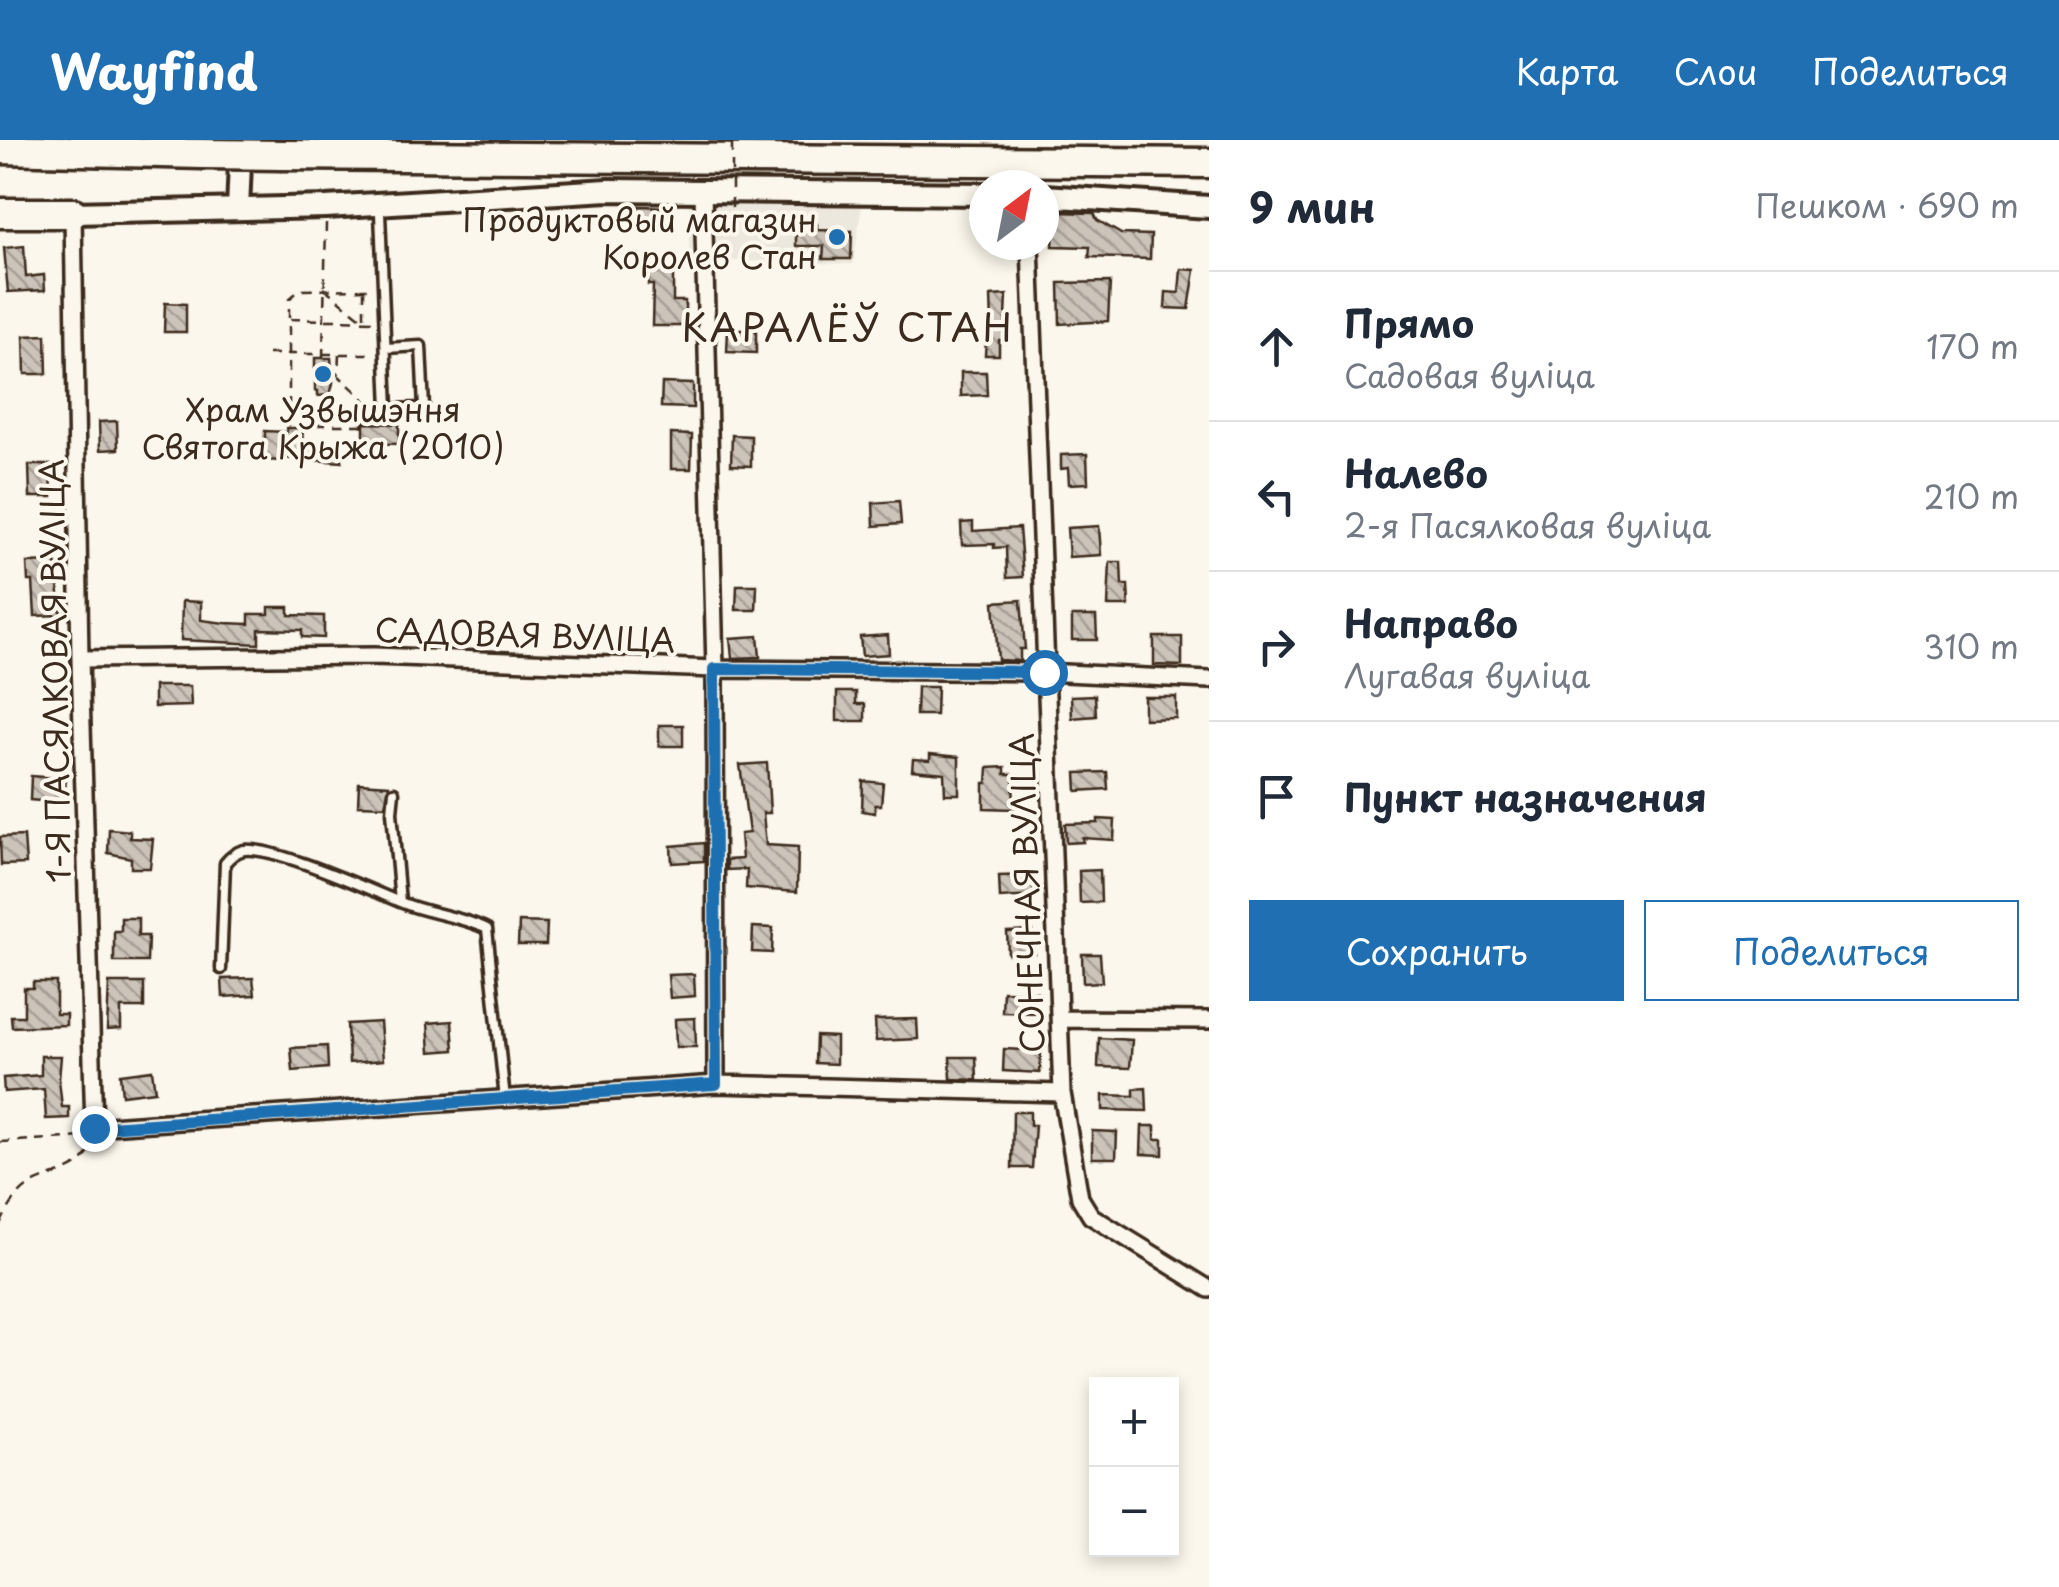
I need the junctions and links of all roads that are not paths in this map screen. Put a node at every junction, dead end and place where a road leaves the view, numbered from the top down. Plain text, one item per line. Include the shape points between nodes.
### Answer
1 (241, 140) edge
2 (0, 149) edge
3 (1209, 163) edge
4 (703, 191) junction
5 (969, 194) edge
6 (1059, 197) edge
7 (380, 204) junction
8 (1209, 207) edge
9 (238, 209) junction
10 (0, 213) edge
11 (74, 213) junction
12 (1030, 260) edge
13 (384, 351) junction
14 (80, 660) junction
15 (714, 669) junction
16 (1044, 672) junction
17 (1209, 680) edge
18 (394, 792) dead end
19 (400, 902) junction
20 (221, 969) dead end
21 (1060, 1018) junction
22 (1209, 1020) edge
23 (716, 1084) junction
24 (1062, 1093) junction
25 (505, 1099) junction
26 (1209, 1289) edge

1 - 9 main road
2 - 3 highway, bridge
4 - 5 main road
4 - 7 main road
4 - 15 street
6 - 8 main road
7 - 9 main road
7 - 13 lane
9 - 11 main road
10 - 11 highway
11 - 14 street, 1-Я ПАСЯЛКОВАЯ ВУЛІЦА
12 - 16 street, СОНЕЧНАЯ ВУЛІЦА
13 - 13 lane via 388,409 424,408 421,346
14 - 15 street, САДОВАЯ ВУЛІЦА via 374,656
14 - 25 street, 1-Я ПАСЯЛКОВАЯ ВУЛІЦА via 94,1128
15 - 16 street, САДОВАЯ ВУЛІЦА
15 - 23 street
16 - 17 street, САДОВАЯ ВУЛІЦА
16 - 21 street, СОНЕЧНАЯ ВУЛІЦА
18 - 19 lane
19 - 20 lane via 295,860 246,850 232,855 225,863
19 - 25 lane via 487,929
21 - 22 street
21 - 24 street, СОНЕЧНАЯ ВУЛІЦА
23 - 24 street
23 - 25 street
24 - 26 street, СОНЕЧНАЯ ВУЛІЦА via 1080,1198 1091,1216

